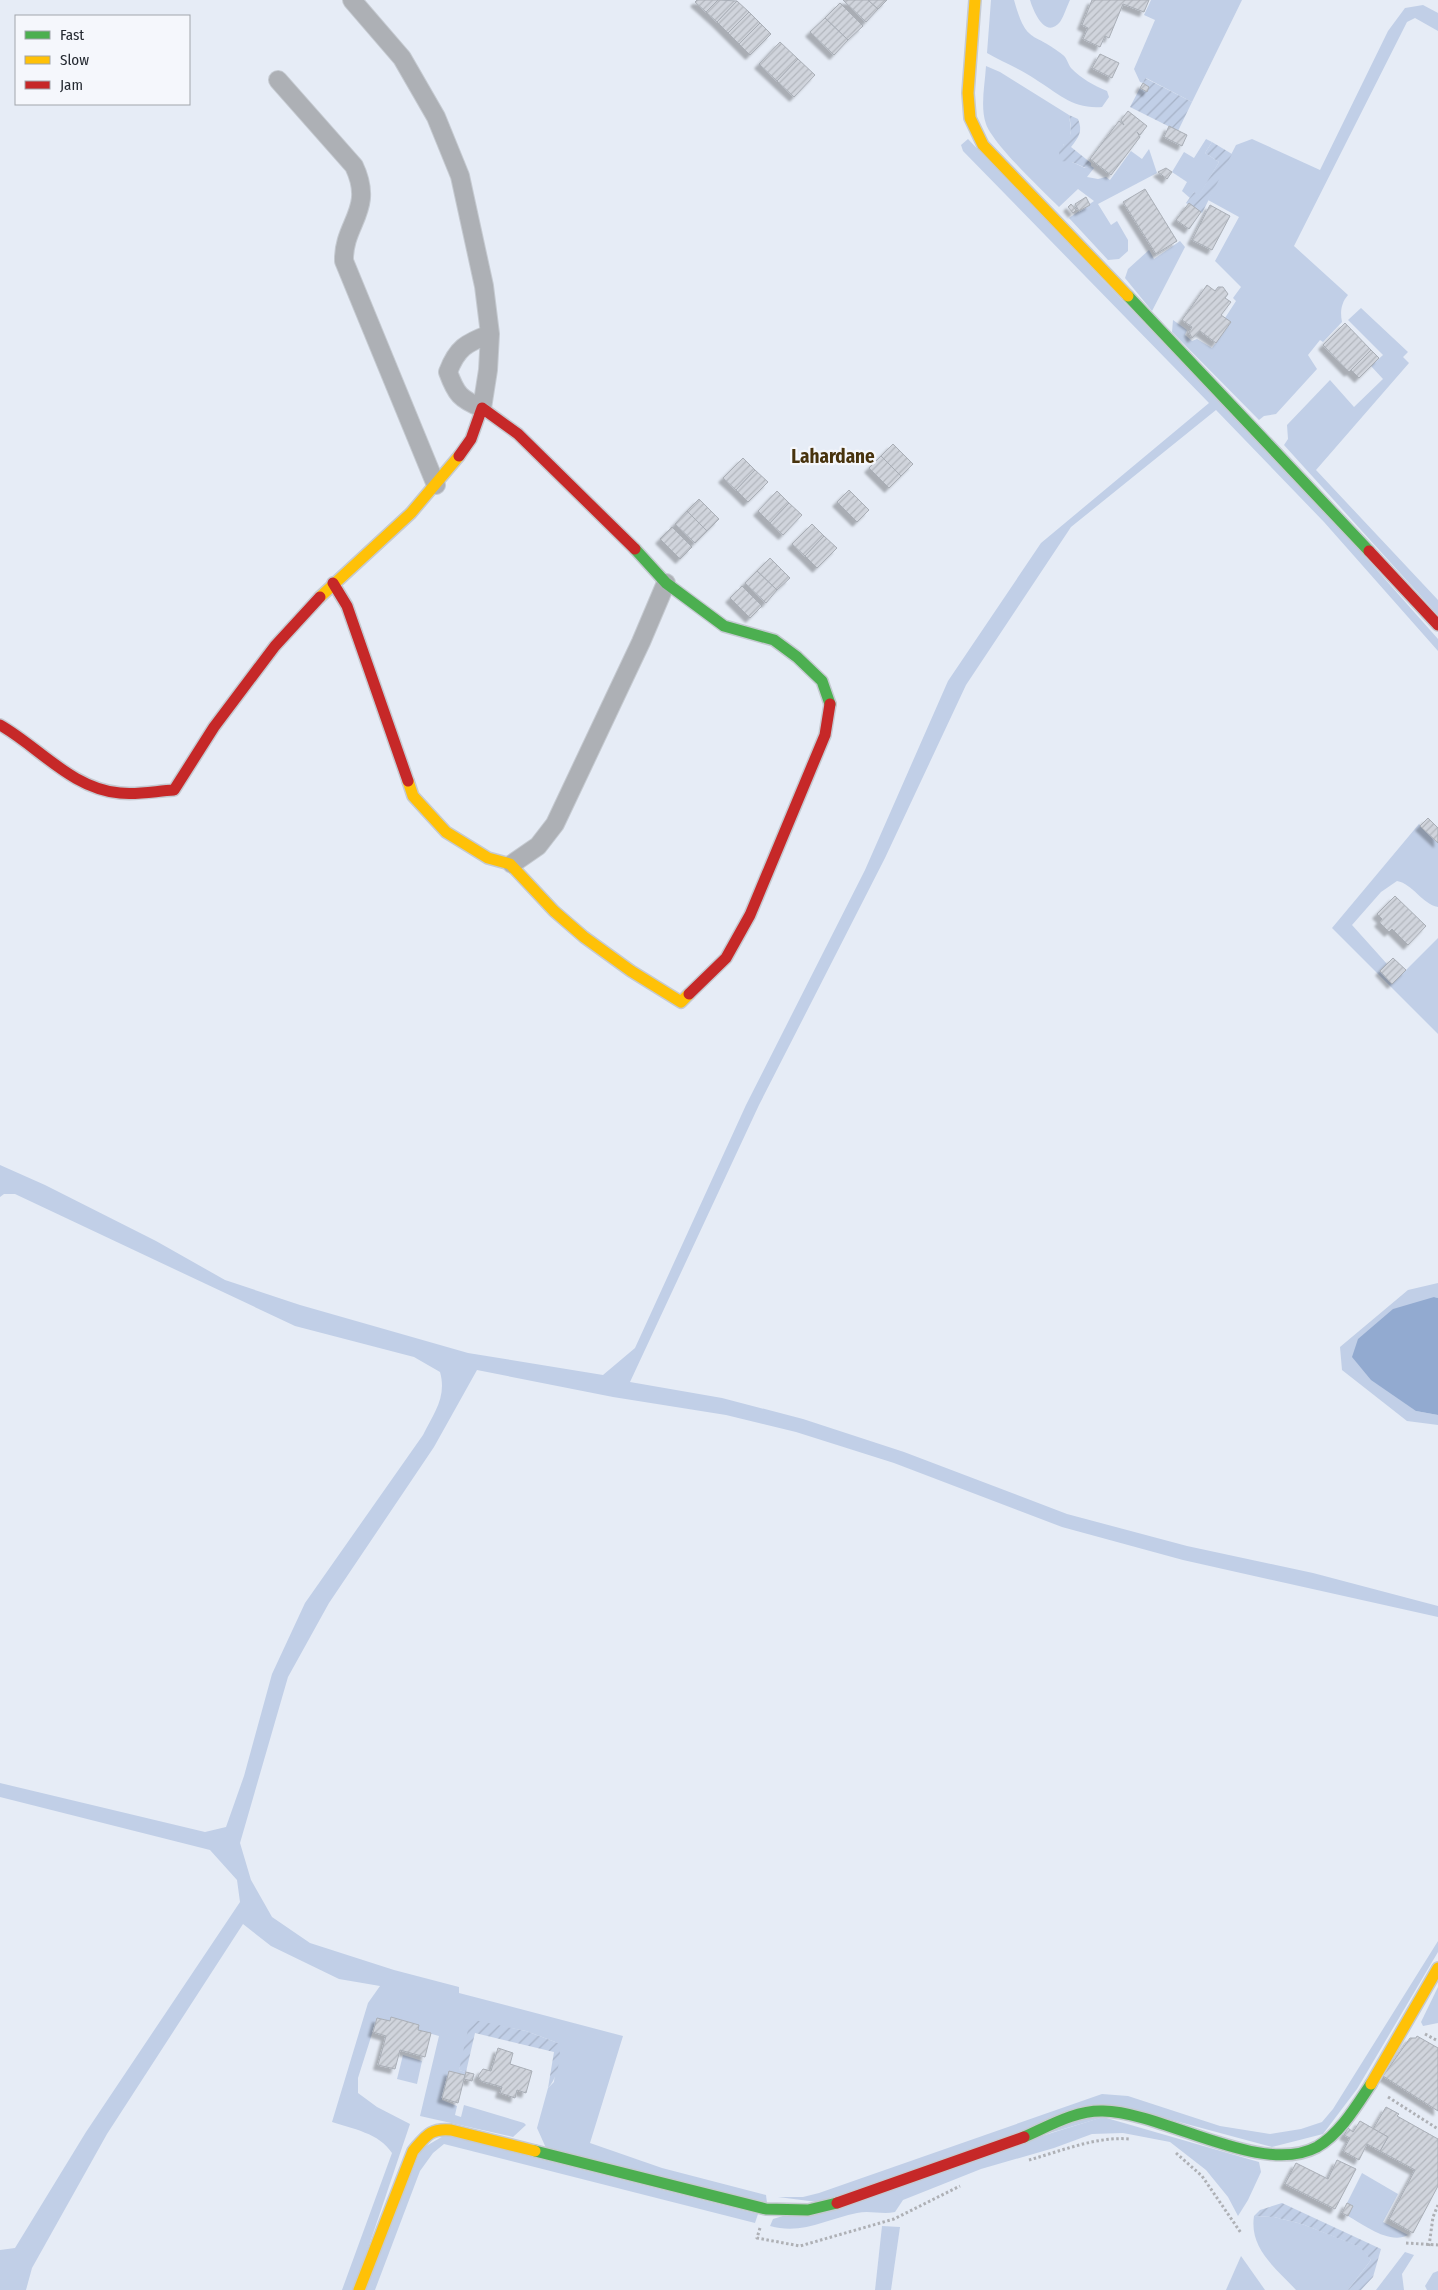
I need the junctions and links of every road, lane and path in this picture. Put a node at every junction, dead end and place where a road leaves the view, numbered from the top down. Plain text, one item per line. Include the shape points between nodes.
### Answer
1 (352, 0) edge
2 (975, 0) edge
3 (278, 80) dead end
4 (490, 334) junction
5 (482, 408) junction
6 (436, 485) junction
7 (333, 583) junction
8 (666, 583) junction
9 (1438, 625) edge
10 (0, 725) edge
11 (512, 864) junction
12 (1438, 1968) edge
13 (1369, 2084) junction
14 (1438, 2129) edge
15 (1133, 2139) dead end
16 (1174, 2152) dead end
17 (1023, 2162) dead end
18 (962, 2185) dead end
19 (1438, 2205) edge
20 (762, 2220) dead end
21 (1241, 2233) dead end
22 (1406, 2243) dead end
23 (1438, 2245) edge
24 (1429, 2246) junction
25 (359, 2290) edge

1 - 4 street via 402,58 436,117 460,176 484,286
2 - 9 street via 968,93 970,118 982,145 1198,368
3 - 6 street via 354,166 360,179 361,207 343,247 344,261
4 - 5 street
4 - 5 street via 471,341 455,354 448,372 455,392
5 - 6 street via 471,438
5 - 8 street via 518,434 620,533
6 - 7 street via 411,513
7 - 10 street via 275,646 214,728 174,790 113,793 84,784 18,734
7 - 11 street via 347,606 413,796 444,833 492,860
8 - 11 street via 555,824 538,846
8 - 11 street via 724,626 774,640 797,656 822,681 831,706 825,735 750,915 726,958 680,1002 598,950 553,910
12 - 13 street
13 - 14 path
13 - 25 street via 1339,2129 1310,2150 1273,2154 1199,2137 1130,2115 1103,2111 1078,2116 954,2164 814,2209 787,2211 766,2209 451,2130 438,2130 428,2134 413,2151
15 - 17 path via 1094,2142
16 - 21 path via 1202,2176
18 - 20 path via 894,2219 800,2246 757,2238
19 - 24 path
22 - 24 path
23 - 24 path

